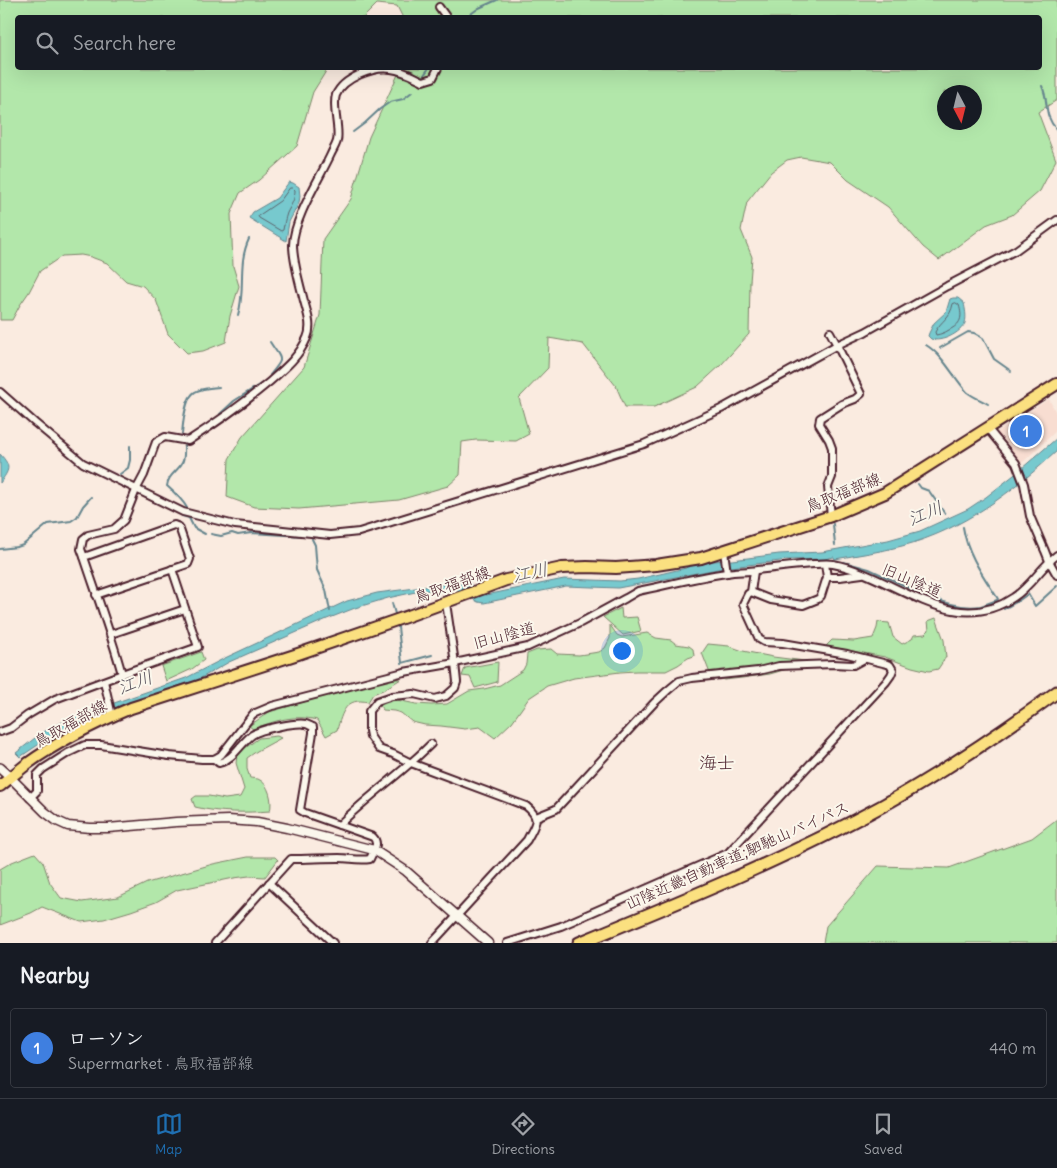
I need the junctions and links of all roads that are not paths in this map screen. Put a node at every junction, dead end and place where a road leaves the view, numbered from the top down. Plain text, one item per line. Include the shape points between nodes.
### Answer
1 (439, 7) dead end
2 (445, 15) edge
3 (374, 70) edge
4 (397, 70) edge
5 (437, 70) edge
6 (1057, 220) edge
7 (830, 332) dead end
8 (837, 345) junction
9 (1057, 384) edge
10 (0, 392) edge
11 (988, 429) junction
12 (136, 490) junction
13 (830, 516) junction
14 (724, 554) junction
15 (1057, 555) edge
16 (84, 557) junction
17 (1049, 561) junction
18 (825, 564) junction
19 (172, 569) junction
20 (754, 571) junction
21 (727, 572) junction
22 (862, 574) junction
23 (1057, 575) edge
24 (827, 576) junction
25 (751, 592) junction
26 (96, 595) junction
27 (446, 603) junction
28 (185, 609) junction
29 (111, 634) junction
30 (864, 658) junction
31 (455, 662) junction
32 (122, 674) junction
33 (104, 681) junction
34 (1057, 692) edge
35 (1057, 698) edge
36 (112, 716) junction
37 (0, 732) edge
38 (431, 744) dead end
39 (214, 759) junction
40 (412, 763) junction
41 (0, 768) edge
42 (11, 778) junction
43 (0, 786) edge
44 (30, 798) junction
45 (536, 817) junction
46 (339, 825) junction
47 (374, 850) junction
48 (269, 884) junction
49 (457, 916) junction
50 (215, 943) edge
51 (333, 943) edge
52 (432, 943) edge
53 (488, 943) edge
54 (507, 943) edge
55 (579, 943) edge
56 (593, 943) edge

1 - 2 street
3 - 12 street via 355,76 336,96 338,139 296,228 293,244 310,323 308,336 291,363 240,405 188,441 165,437 156,442
4 - 5 street via 423,81 433,78
6 - 8 street via 1016,250
7 - 8 street
8 - 12 street via 721,409 652,441 359,532 330,535 235,525 184,512
8 - 13 street via 861,394 820,418 819,424 832,448 832,477 828,487
9 - 11 main road, 鳥取福部線
10 - 12 street via 83,463
11 - 13 main road, 鳥取福部線 via 885,493
11 - 17 street via 1016,463 1030,516
12 - 16 street via 124,520 114,529 83,539 81,549
13 - 14 main road, 鳥取福部線
14 - 21 street
14 - 27 main road, 鳥取福部線 via 656,565 562,568 506,580
15 - 17 street, 旧山陰道
16 - 19 street via 174,525 179,527 190,558 188,564
16 - 26 street
17 - 22 street, 旧山陰道 via 1015,597 1002,605 975,612 937,607
17 - 23 street
18 - 20 street, 旧山陰道
18 - 22 street, 旧山陰道
18 - 24 street
19 - 26 street
19 - 28 street
20 - 21 street, 旧山陰道
20 - 25 street
21 - 31 street, 旧山陰道 via 638,591 580,623 528,646
22 - 24 street
24 - 25 street via 821,596 803,605 771,600
25 - 30 street via 743,604 761,641
26 - 29 street
27 - 31 street
27 - 36 main road, 鳥取福部線
28 - 29 street
28 - 32 street via 198,647
29 - 32 street
30 - 45 street via 852,665 779,666 680,681 654,702 556,809
30 - 54 street via 890,665 891,675 728,853 561,926
31 - 39 street, 旧山陰道 via 272,706 253,714 221,755
31 - 40 street via 457,682 446,696 392,696 377,701 370,711 370,736 379,749
32 - 33 street
33 - 36 street
33 - 37 street via 55,699
34 - 55 highway, 山陰近畿自動車道;駟馳山バイパス via 995,737 840,828 723,883
35 - 56 highway, 山陰近畿自動車道;駟馳山バイパス via 962,764 885,811 725,889
36 - 42 main road, 鳥取福部線 via 56,745
38 - 40 street
39 - 44 street via 85,745 43,769 37,775 37,791
39 - 46 street via 219,763 230,758 252,734 265,729 307,724 314,733 300,810
40 - 45 street via 526,806
40 - 46 street
41 - 42 main road
42 - 43 main road, 鳥取福部線
42 - 44 street
44 - 47 street via 68,826 90,828 228,820 257,822
45 - 49 street via 527,840
46 - 47 street via 373,837 377,844
47 - 48 street via 366,860 291,859
47 - 49 street via 406,871
48 - 50 street
48 - 51 street
49 - 52 street
49 - 53 street

